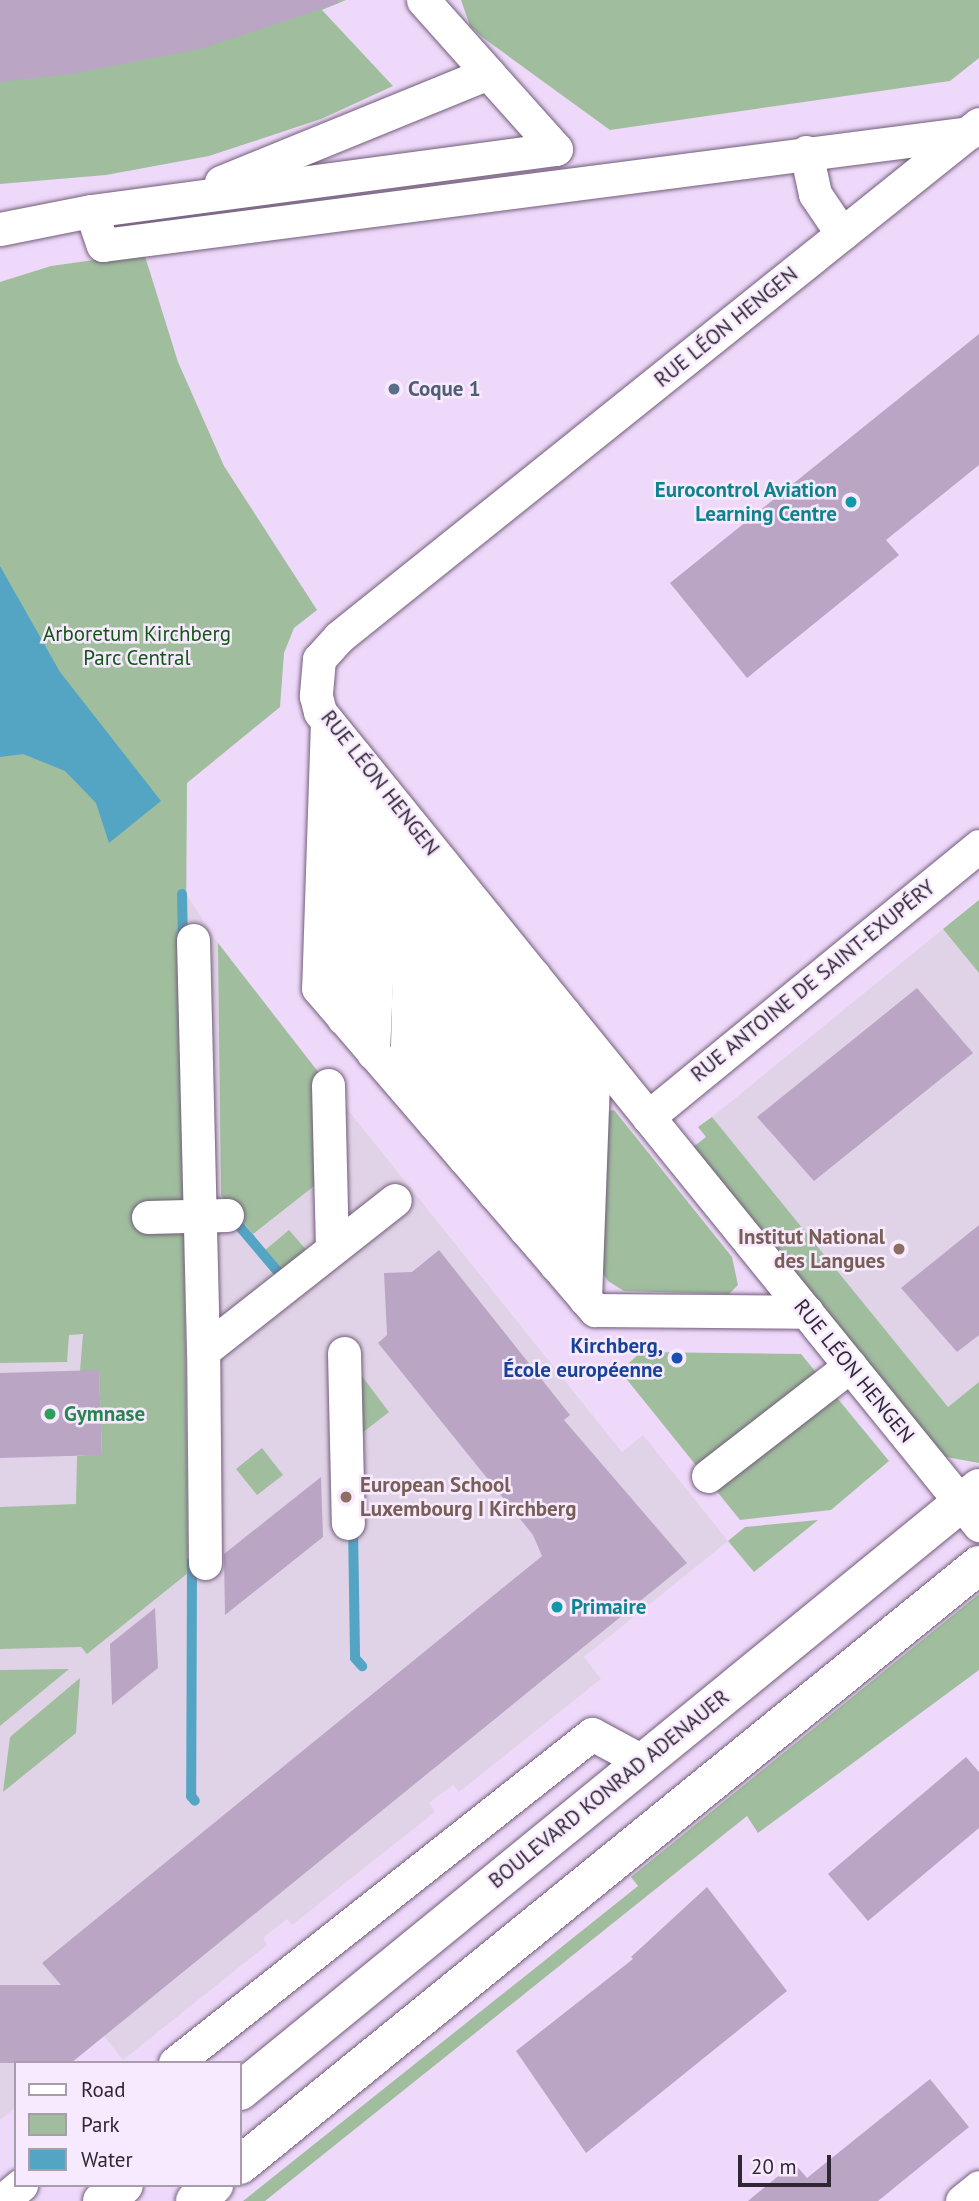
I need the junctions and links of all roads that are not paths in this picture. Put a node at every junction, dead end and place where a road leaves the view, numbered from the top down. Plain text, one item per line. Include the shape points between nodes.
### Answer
1 (423, 0) edge
2 (488, 74) junction
3 (974, 129) edge
4 (806, 152) junction
5 (176, 200) junction
6 (91, 211) junction
7 (0, 229) edge
8 (842, 234) junction
9 (324, 717) junction
10 (355, 755) junction
11 (384, 791) junction
12 (412, 825) junction
13 (979, 846) edge
14 (442, 863) junction
15 (473, 901) junction
16 (503, 938) junction
17 (193, 940) dead end
18 (534, 975) junction
19 (564, 1013) junction
20 (343, 1018) junction
21 (594, 1051) junction
22 (373, 1053) junction
23 (328, 1085) dead end
24 (406, 1090) junction
25 (648, 1116) junction
26 (434, 1123) junction
27 (464, 1158) junction
28 (494, 1193) junction
29 (395, 1200) dead end
30 (213, 1215) junction
31 (148, 1217) dead end
32 (525, 1229) junction
33 (332, 1249) junction
34 (555, 1264) junction
35 (585, 1299) junction
36 (807, 1312) junction
37 (203, 1350) junction
38 (344, 1353) dead end
39 (850, 1366) junction
40 (708, 1476) dead end
41 (973, 1505) edge
42 (348, 1522) dead end
43 (205, 1563) dead end
44 (979, 1565) edge
45 (644, 1762) junction
46 (178, 2061) edge
47 (242, 2089) edge
48 (242, 2163) edge
49 (19, 2187) edge
50 (121, 2187) edge
51 (212, 2187) edge
52 (979, 2188) edge
53 (2, 2201) edge
54 (102, 2201) edge
55 (195, 2201) edge
56 (962, 2201) edge

1 - 2 street
2 - 5 street
2 - 5 street via 556,149
3 - 4 street
3 - 8 street, RUE LÉON HENGEN
4 - 6 street via 103,245
4 - 8 street via 815,194
5 - 6 street
6 - 7 street
8 - 9 street, RUE LÉON HENGEN via 339,637 319,659 316,696
9 - 10 street, RUE LÉON HENGEN
9 - 20 street via 318,988
10 - 11 street, RUE LÉON HENGEN
10 - 20 street
11 - 12 street, RUE LÉON HENGEN
11 - 22 street
12 - 14 street, RUE LÉON HENGEN
12 - 24 street
13 - 25 street, RUE ANTOINE DE SAINT-EXUPÉRY
14 - 15 street, RUE LÉON HENGEN
14 - 26 street
15 - 16 street, RUE LÉON HENGEN
15 - 27 street
16 - 18 street, RUE LÉON HENGEN
16 - 28 street
17 - 30 street
18 - 19 street, RUE LÉON HENGEN
18 - 32 street
19 - 21 street, RUE LÉON HENGEN
19 - 34 street
20 - 22 street
21 - 25 street, RUE LÉON HENGEN
21 - 35 street
22 - 24 street
23 - 33 street
24 - 26 street
25 - 36 street, RUE LÉON HENGEN
26 - 27 street
27 - 28 street
28 - 32 street
29 - 33 street
30 - 31 street
30 - 37 street
32 - 34 street
33 - 37 street
34 - 35 street
35 - 36 street via 595,1310
36 - 39 street, RUE LÉON HENGEN
37 - 43 street
38 - 42 street
39 - 40 street
39 - 41 street, RUE LÉON HENGEN
41 - 45 main road, BOULEVARD KONRAD ADENAUER
44 - 48 main road
45 - 46 street via 592,1734
45 - 47 main road, BOULEVARD KONRAD ADENAUER
49 - 53 street
50 - 54 main road
51 - 55 main road
52 - 56 street

